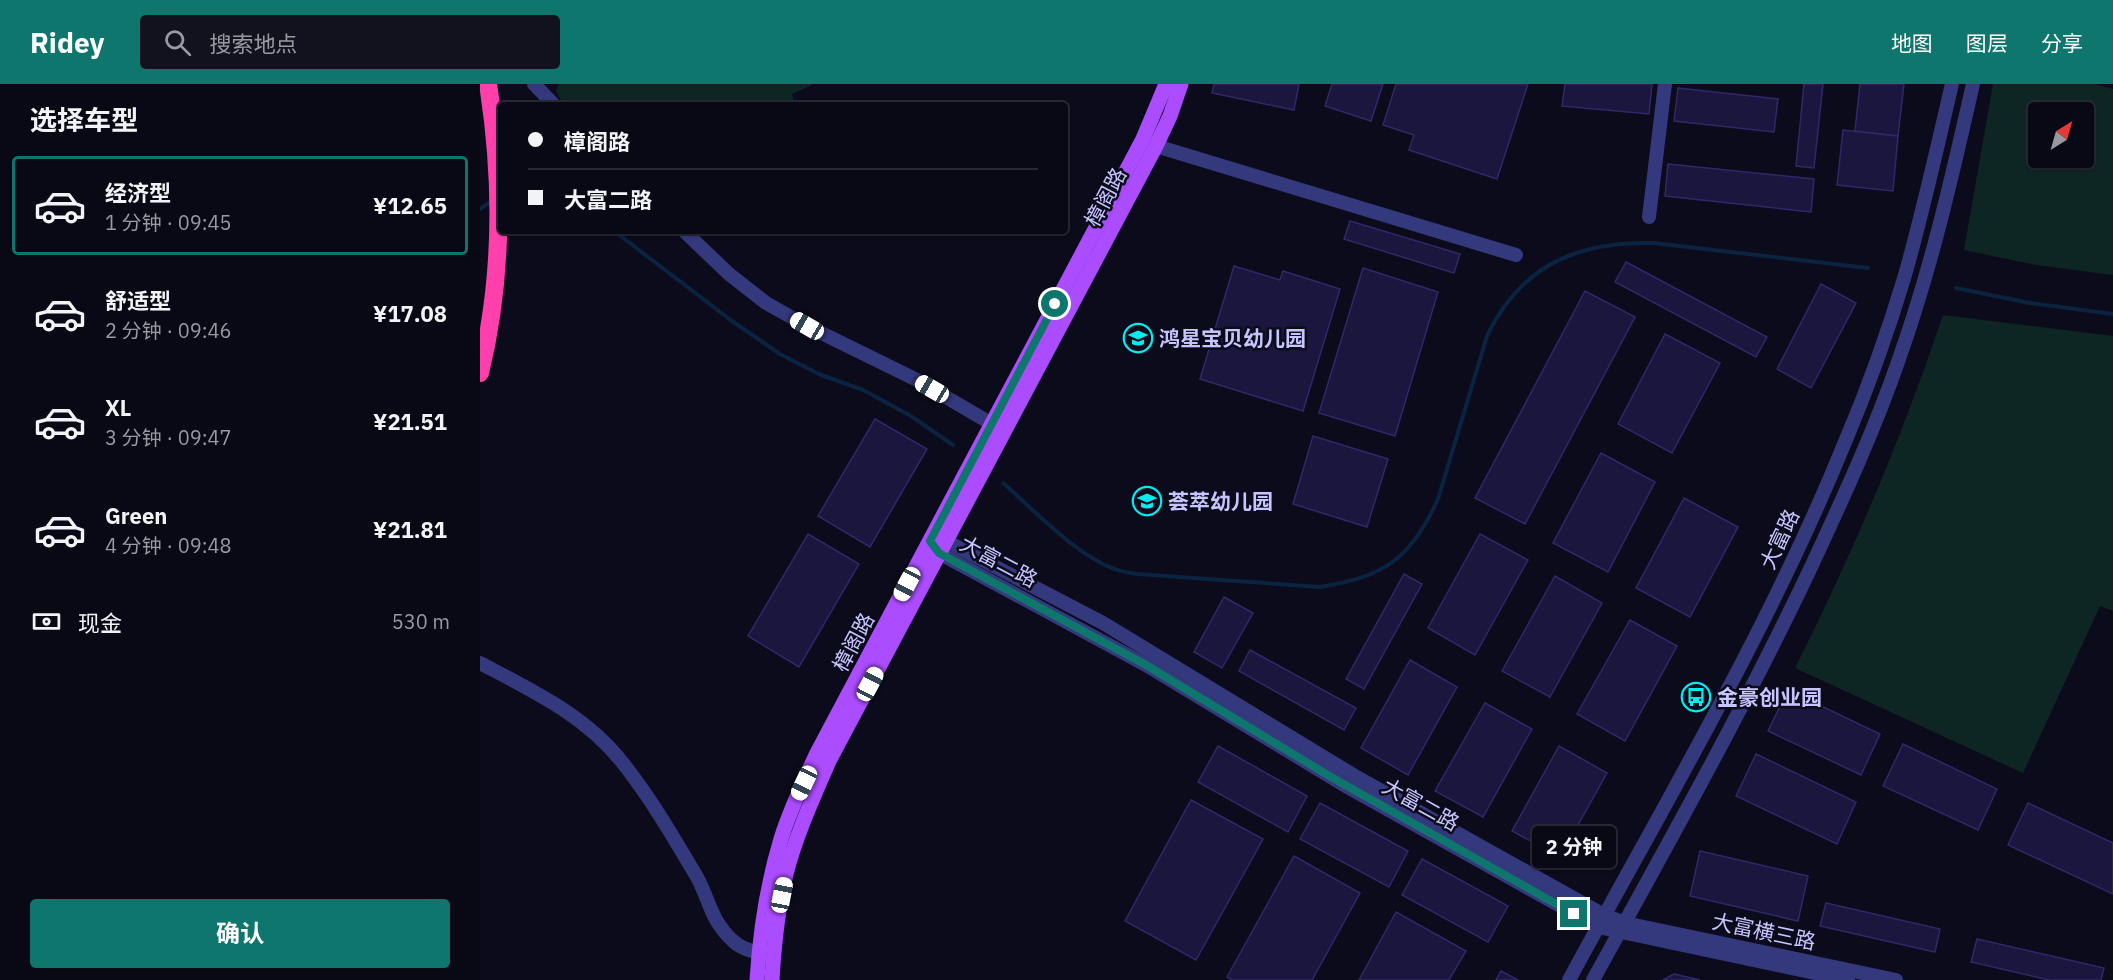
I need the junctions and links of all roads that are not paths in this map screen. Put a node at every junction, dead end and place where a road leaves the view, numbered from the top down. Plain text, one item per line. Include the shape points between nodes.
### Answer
1 (488, 84) edge
2 (534, 84) edge
3 (1166, 84) edge
4 (1181, 84) edge
5 (1665, 84) edge
6 (1952, 84) edge
7 (1973, 84) edge
8 (551, 102) edge
9 (1156, 146) junction
10 (498, 182) edge
11 (1648, 217) dead end
12 (498, 234) edge
13 (687, 234) edge
14 (1516, 255) dead end
15 (480, 373) edge
16 (992, 424) junction
17 (938, 545) junction
18 (480, 663) edge
19 (1601, 921) junction
20 (1622, 927) junction
21 (767, 953) junction
22 (757, 980) edge
23 (772, 980) edge
24 (1569, 980) edge
25 (1593, 980) edge
26 (1848, 980) edge
27 (1896, 980) edge

1 - 10 highway
2 - 8 street
3 - 16 main road, 樟阁路 via 1143,139
4 - 9 main road, 樟阁路
5 - 11 street
6 - 19 street, 大富路 via 1904,277 1846,441 1770,608
7 - 20 street, 大富路 via 1924,283 1865,449 1740,712
9 - 14 street
9 - 17 main road, 樟阁路
12 - 15 highway via 491,312
13 - 16 street via 766,303 915,379
16 - 17 main road, 樟阁路
17 - 19 street, 大富二路 via 1349,788
17 - 21 main road, 樟阁路 via 811,802 786,874
18 - 21 street via 573,715 613,752 643,790 698,879 710,912 721,928 734,942
19 - 20 street, 大富二路
19 - 24 street, 大富路
20 - 25 street, 大富路
20 - 26 street, 大富横三路
20 - 27 street, 大富横三路
21 - 22 main road, 樟阁路
21 - 23 main road, 樟阁路

